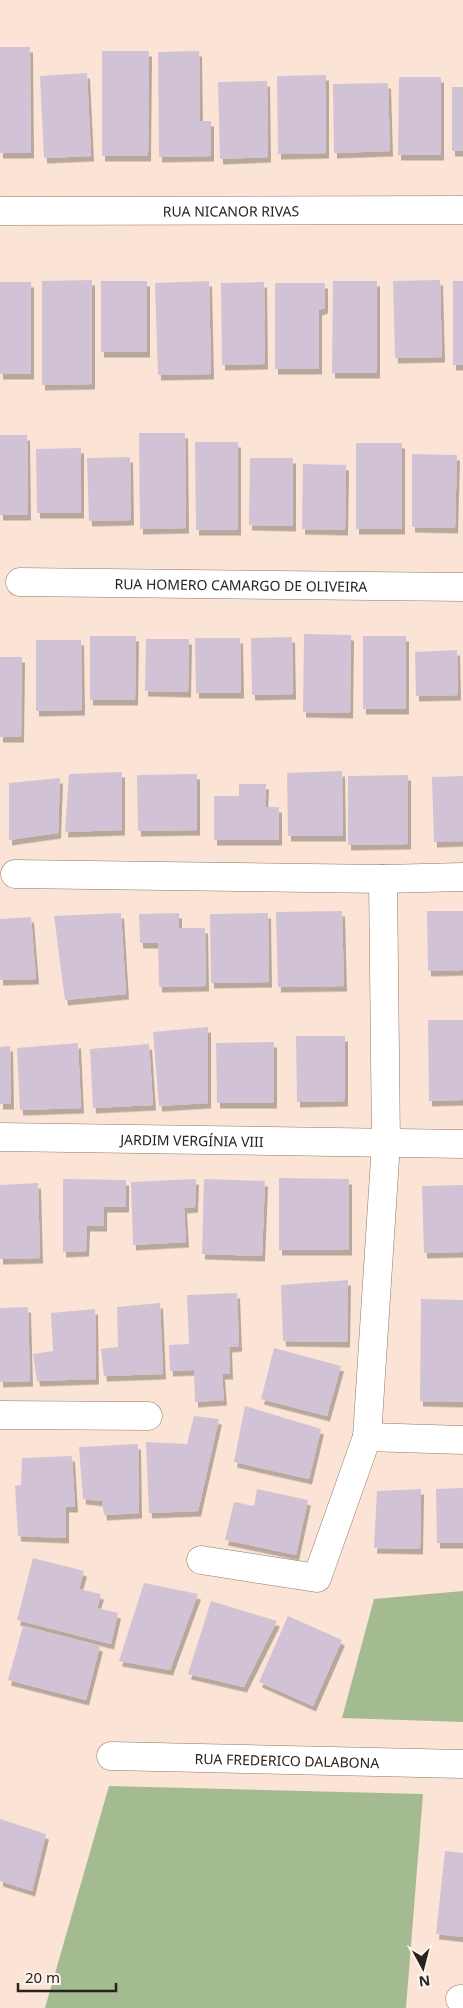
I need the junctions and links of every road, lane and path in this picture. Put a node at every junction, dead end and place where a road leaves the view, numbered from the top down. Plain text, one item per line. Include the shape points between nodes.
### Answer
1 (0, 210) edge
2 (463, 210) edge
3 (20, 582) dead end
4 (463, 587) edge
5 (15, 874) dead end
6 (463, 878) edge
7 (383, 879) junction
8 (0, 1137) edge
9 (386, 1144) junction
10 (463, 1144) edge
11 (0, 1415) edge
12 (148, 1416) dead end
13 (367, 1437) junction
14 (463, 1440) edge
15 (201, 1560) dead end
16 (111, 1756) dead end
17 (463, 1764) edge

1 - 2 street, RUA NICANOR RIVAS
3 - 4 street, RUA HOMERO CAMARGO DE OLIVEIRA
5 - 7 street
6 - 7 street
7 - 9 street
8 - 9 street, JARDIM VERGÍNIA VIII
9 - 10 street, JARDIM VERGÍNIA VIII
9 - 13 street
11 - 12 street
13 - 14 street
13 - 15 street via 317,1578
16 - 17 street, RUA FREDERICO DALABONA

